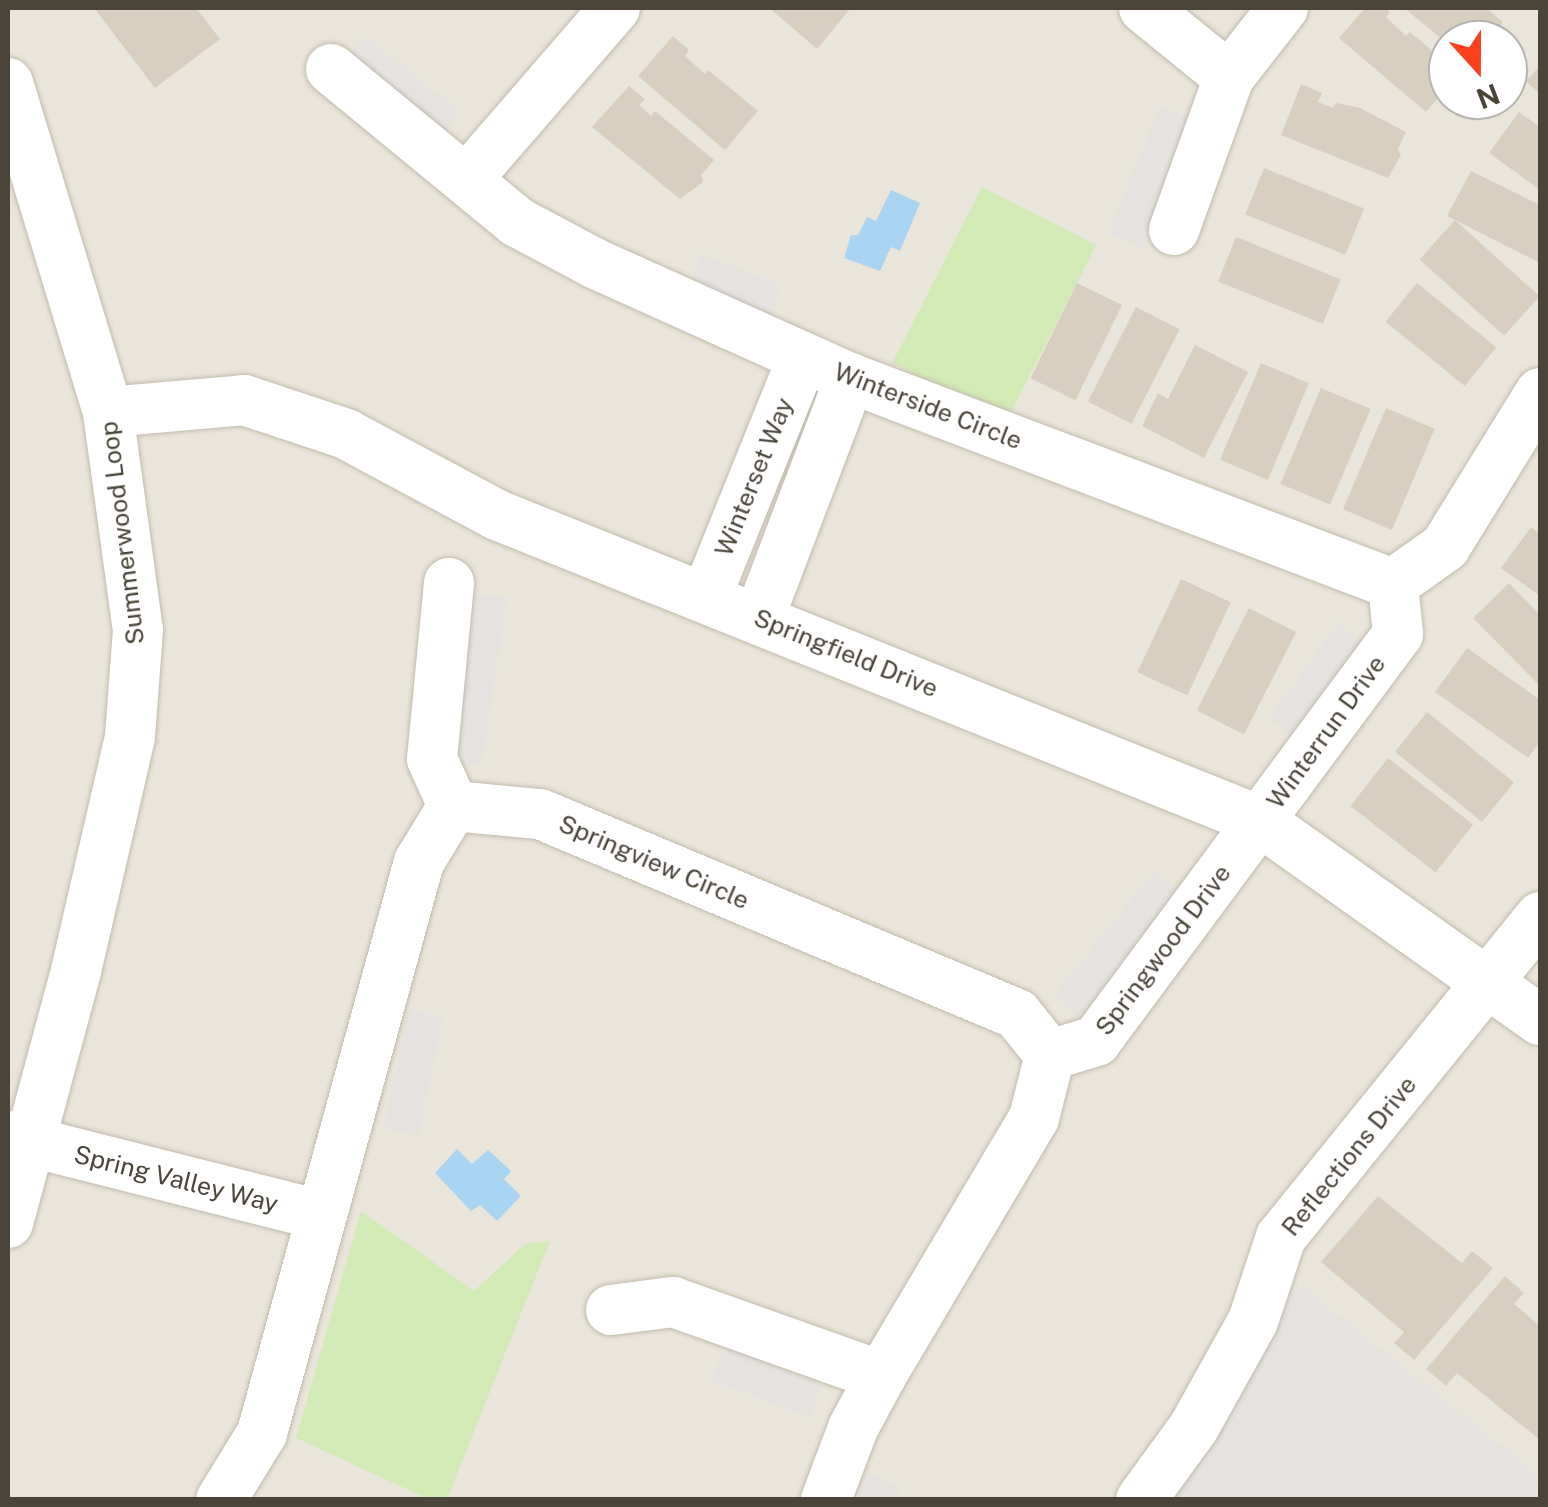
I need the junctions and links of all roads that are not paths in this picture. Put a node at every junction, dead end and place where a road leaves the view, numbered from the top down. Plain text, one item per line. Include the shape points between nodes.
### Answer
1 (615, 8) edge
2 (1144, 8) edge
3 (1283, 8) edge
4 (332, 69) dead end
5 (1229, 77) junction
6 (8, 83) edge
7 (467, 179) junction
8 (1174, 230) dead end
9 (803, 357) junction
10 (850, 378) junction
11 (1540, 393) edge
12 (108, 412) junction
13 (449, 583) dead end
14 (1393, 584) junction
15 (706, 597) junction
16 (759, 618) junction
17 (452, 806) junction
18 (1260, 822) junction
19 (1540, 917) edge
20 (1490, 981) junction
21 (1540, 1020) edge
22 (1050, 1055) junction
23 (19, 1140) edge
24 (320, 1215) junction
25 (8, 1223) edge
26 (611, 1310) dead end
27 (880, 1376) junction
28 (221, 1500) edge
29 (826, 1500) edge
30 (1141, 1500) edge

1 - 7 street
2 - 5 street
3 - 5 street
4 - 7 street, Winterside Circle
5 - 8 street
6 - 12 street, Summerwood Loop
7 - 9 street, Winterside Circle via 517,222 596,264
9 - 10 street, Winterside Circle
9 - 15 street, Winterset Way
10 - 14 street, Winterside Circle
10 - 16 street, Winterset Way
11 - 14 street via 1445,547
12 - 15 street, Springfield Drive via 244,400 346,434 497,515
12 - 23 street, Summerwood Loop via 138,630 130,736
13 - 17 street via 432,759
14 - 18 street, Winterrun Drive via 1398,634
15 - 16 street, Springfield Drive
16 - 18 street, Springfield Drive
17 - 22 street, Springview Circle via 540,814 1017,1014
17 - 24 street via 419,862
18 - 20 street, Springfield Drive
18 - 22 street, Springwood Drive via 1096,1041
19 - 20 street, Reflections Drive
20 - 21 street, Springfield Drive
20 - 30 street, Reflections Drive via 1281,1237 1253,1322 1194,1427
22 - 27 street via 1034,1118
23 - 24 street, Spring Valley Way
23 - 25 street, Summerwood Loop
24 - 28 street via 262,1433
26 - 27 street via 673,1302
27 - 29 street

